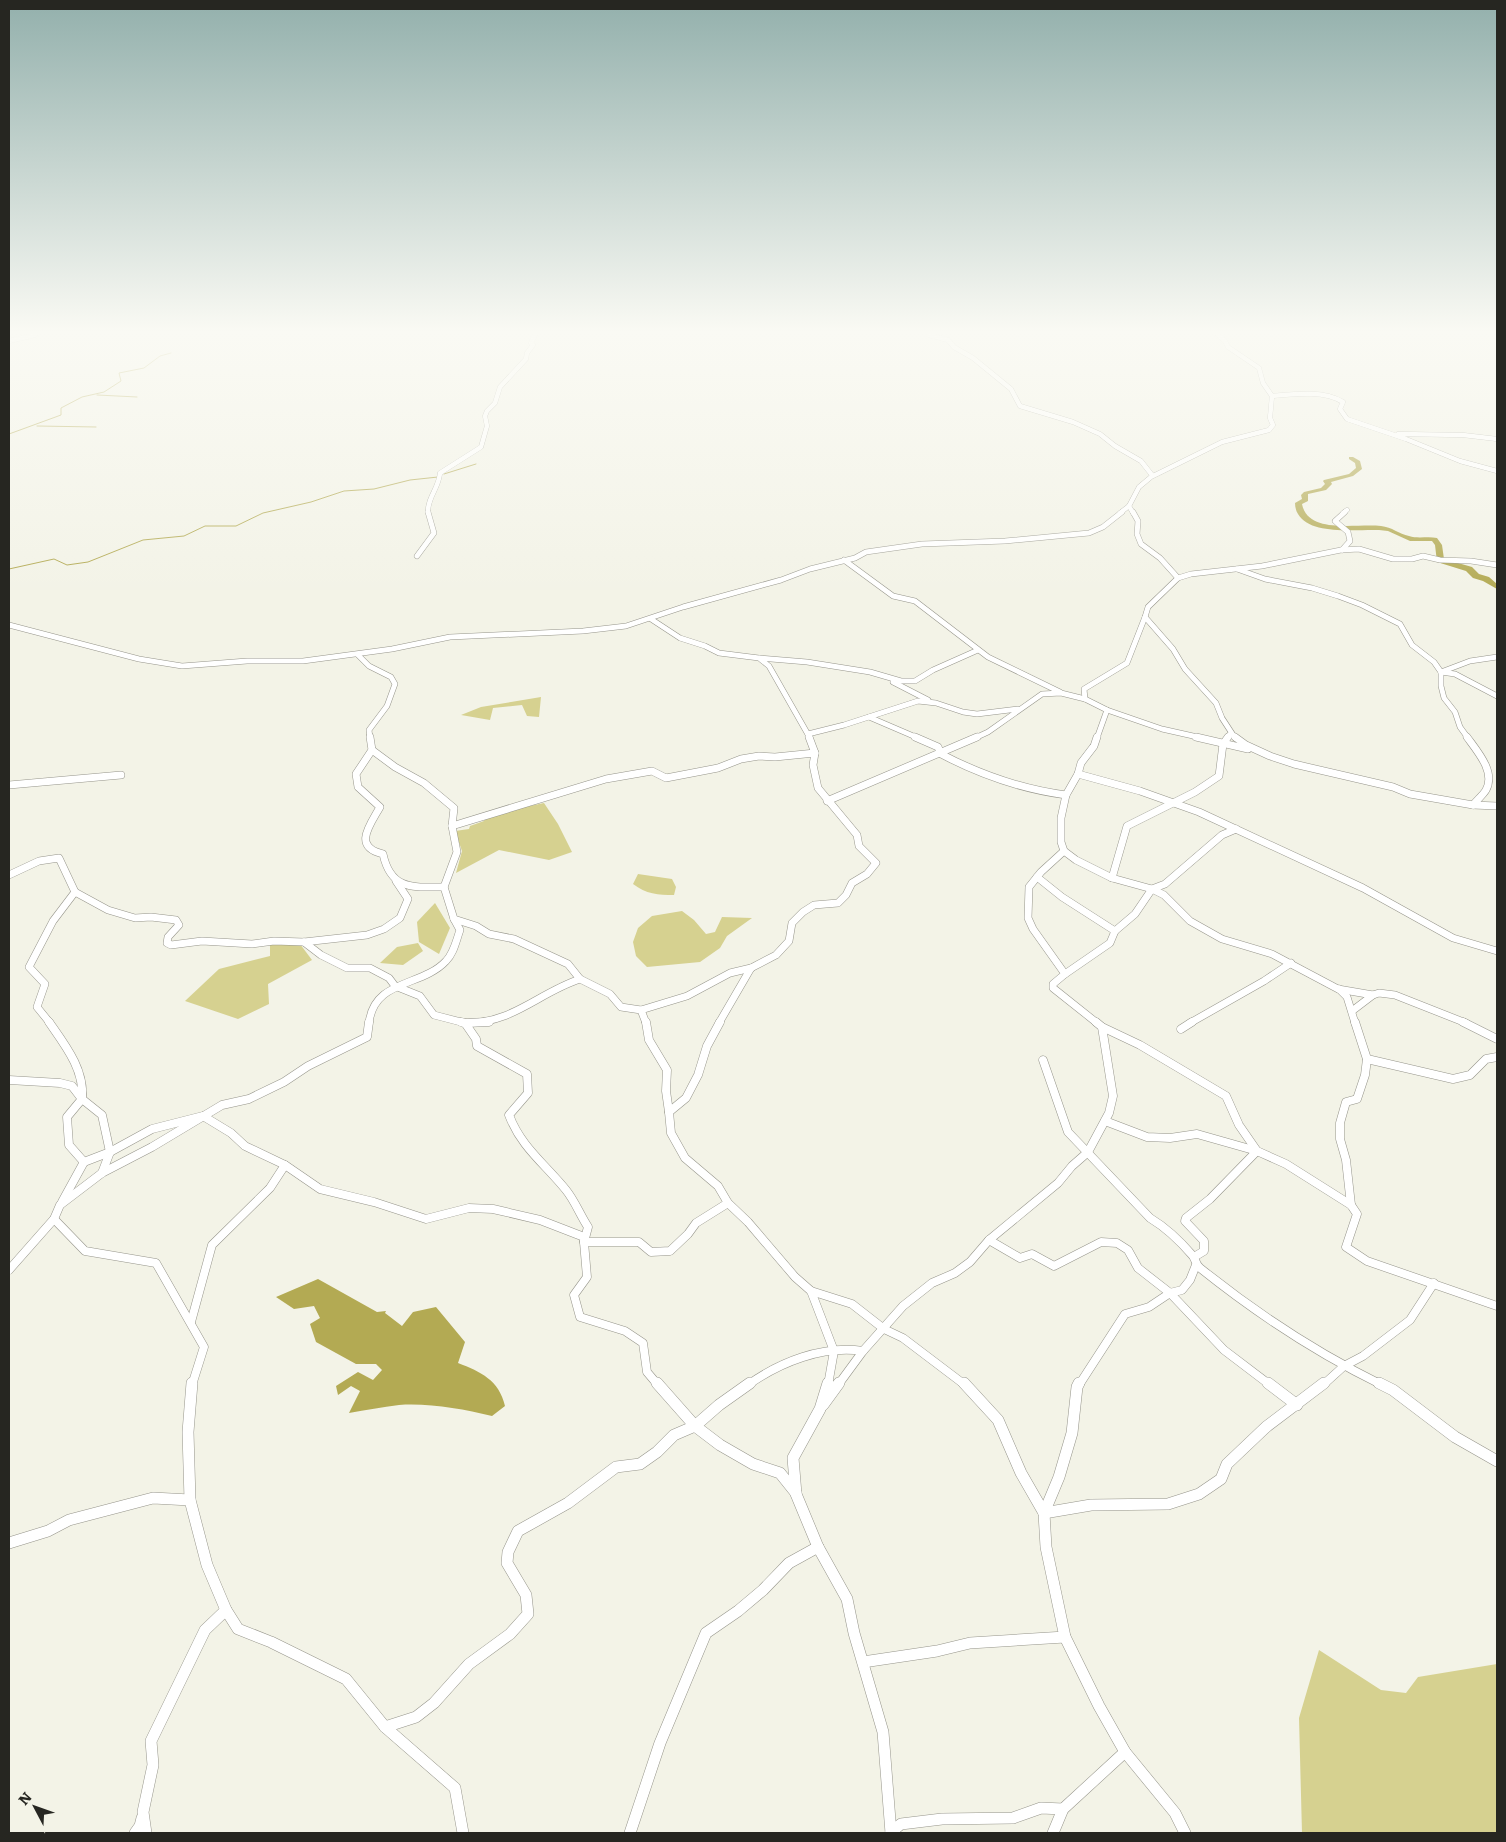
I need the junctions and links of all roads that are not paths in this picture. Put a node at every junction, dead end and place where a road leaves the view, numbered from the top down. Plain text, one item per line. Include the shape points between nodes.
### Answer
1 (486, 421) edge
2 (1070, 421) edge
3 (1271, 421) edge
4 (1356, 421) edge
5 (1394, 434) junction
6 (1497, 439) edge
7 (1497, 471) edge
8 (1152, 475) junction
9 (1129, 506) junction
10 (1347, 510) dead end
11 (1342, 550) junction
12 (417, 556) dead end
13 (844, 560) junction
14 (1497, 565) edge
15 (1238, 569) junction
16 (1178, 578) junction
17 (1145, 617) junction
18 (651, 619) junction
19 (9, 625) edge
20 (978, 650) junction
21 (358, 655) junction
22 (1497, 657) edge
23 (759, 658) junction
24 (1441, 672) junction
25 (892, 679) junction
26 (1061, 693) junction
27 (1497, 696) edge
28 (1085, 699) junction
29 (928, 701) junction
30 (1022, 708) junction
31 (1107, 710) junction
32 (870, 716) junction
33 (1231, 733) junction
34 (808, 734) junction
35 (1223, 744) junction
36 (372, 750) junction
37 (1258, 751) junction
38 (815, 753) junction
39 (941, 754) junction
40 (1078, 774) junction
41 (121, 775) dead end
42 (9, 785) edge
43 (1066, 795) junction
44 (827, 801) junction
45 (1175, 802) junction
46 (1473, 806) junction
47 (1497, 806) edge
48 (452, 826) junction
49 (1236, 829) junction
50 (1064, 850) junction
51 (9, 875) edge
52 (1037, 878) junction
53 (1112, 878) junction
54 (395, 880) junction
55 (444, 886) junction
56 (1152, 890) junction
57 (75, 892) junction
58 (454, 919) junction
59 (1115, 931) junction
60 (304, 942) junction
61 (1497, 950) edge
62 (1292, 963) junction
63 (751, 968) junction
64 (1065, 974) junction
65 (580, 979) junction
66 (395, 986) junction
67 (1338, 989) junction
68 (1372, 995) junction
69 (642, 1010) junction
70 (1352, 1011) junction
71 (465, 1023) junction
72 (1102, 1027) junction
73 (1181, 1029) dead end
74 (1497, 1039) edge
75 (1497, 1057) edge
76 (1367, 1059) junction
77 (1044, 1060) dead end
78 (9, 1080) edge
79 (82, 1099) junction
80 (669, 1112) junction
81 (203, 1116) junction
82 (1105, 1121) junction
83 (1257, 1151) junction
84 (110, 1152) junction
85 (1088, 1152) junction
86 (84, 1162) junction
87 (285, 1165) junction
88 (102, 1173) junction
89 (728, 1203) junction
90 (60, 1205) junction
91 (1351, 1205) junction
92 (54, 1219) junction
93 (989, 1240) junction
94 (584, 1242) junction
95 (1195, 1261) junction
96 (9, 1270) edge
97 (1434, 1283) junction
98 (811, 1291) junction
99 (1170, 1293) junction
100 (1497, 1306) edge
101 (191, 1322) junction
102 (884, 1329) junction
103 (834, 1351) junction
104 (863, 1351) junction
105 (1344, 1366) junction
106 (1297, 1405) junction
107 (820, 1409) junction
108 (695, 1426) junction
109 (1497, 1461) edge
110 (796, 1494) junction
111 (190, 1500) junction
112 (1044, 1513) junction
113 (9, 1543) edge
114 (818, 1546) junction
115 (226, 1610) junction
116 (1065, 1638) junction
117 (863, 1662) junction
118 (385, 1727) junction
119 (1125, 1752) junction
120 (1063, 1809) junction
121 (143, 1812) junction
122 (135, 1833) edge
123 (146, 1833) edge
124 (463, 1833) edge
125 (630, 1833) edge
126 (891, 1833) edge
127 (1053, 1833) edge
128 (1186, 1833) edge

1 - 12 street via 481,447 440,473 438,488 427,508 434,533
2 - 8 street via 1100,434 1141,461
3 - 8 street via 1270,429 1228,440
4 - 5 street
5 - 6 street
5 - 7 street via 1460,461
8 - 9 street via 1140,486
9 - 13 street via 1103,527 1089,532 1006,541 922,544 866,552
9 - 16 street via 1138,521 1137,534 1141,544 1160,558
10 - 11 street via 1335,521 1348,532 1350,541
11 - 14 street via 1359,548 1393,559 1423,556
11 - 15 street
13 - 18 street
13 - 20 street via 893,596 914,601
15 - 16 street
15 - 24 street via 1265,580 1338,596 1400,624 1412,645 1434,662
16 - 17 street via 1148,607
17 - 28 street via 1128,663 1084,689
17 - 33 street via 1216,703
18 - 21 street via 626,626 583,631 450,637
18 - 23 street via 673,636 719,653
19 - 21 street via 139,659 182,666 303,661
20 - 25 street via 915,681
20 - 26 street
21 - 36 street via 369,666 388,675 395,685 388,704 369,730
22 - 24 street via 1470,660
23 - 25 street via 816,663
23 - 34 street via 769,666
24 - 27 street via 1455,674
24 - 46 street via 1444,698 1484,762 1490,778 1486,790
25 - 29 street
26 - 28 street
26 - 30 street via 1042,694
28 - 31 street
29 - 30 street via 980,714
29 - 32 street via 918,701
30 - 39 street via 988,732
31 - 35 street via 1162,729
31 - 40 street via 1094,746 1081,763
32 - 34 street
32 - 39 street via 938,747
33 - 35 street
33 - 37 street
34 - 38 street
35 - 37 street
35 - 45 street via 1219,776 1203,789
36 - 48 street via 424,783 454,808
36 - 54 street via 356,774 358,787 380,807 369,826 365,844 373,853 383,854
37 - 46 street via 1294,764 1393,787 1410,794
38 - 44 street via 813,765 818,788
38 - 48 street via 741,759 718,768 666,778 652,771 606,779
39 - 43 street via 1010,786
39 - 44 street
40 - 43 street
40 - 45 street
41 - 42 street
43 - 50 street via 1060,842
44 - 63 street via 857,835 859,846 876,863 867,874 852,883 838,903 814,905 803,912 792,923 789,941 776,955
45 - 49 street
45 - 53 street via 1127,826
46 - 47 street
48 - 55 street via 457,852
49 - 56 street via 1222,836 1165,884
49 - 61 street via 1363,888 1453,938
50 - 52 street
50 - 53 street via 1076,860
51 - 57 street via 32,863 59,858 64,864 68,884
52 - 59 street
52 - 64 street via 1029,887 1028,918
53 - 56 street
54 - 55 street via 410,888
54 - 60 street via 408,899 400,918 384,929 367,935
55 - 58 street via 444,898
56 - 59 street via 1135,914
56 - 62 street via 1164,896 1190,921 1222,939
57 - 60 street via 108,910 135,918 176,920 179,925 168,937 167,943 171,945 202,941 252,944
57 - 79 street via 53,921 29,967 46,984 37,1007 54,1026 78,1070 83,1084
58 - 65 street via 489,934 514,938 532,946 568,964
58 - 66 street via 460,930 455,948 444,963
59 - 64 street via 1110,943
60 - 66 street via 347,968 370,968 389,978
62 - 67 street
62 - 73 street via 1262,984
63 - 69 street via 734,970 700,989
63 - 80 street via 707,1046 698,1076 686,1098
64 - 72 street via 1053,984 1053,988
65 - 69 street via 610,994 621,1007
65 - 71 street via 488,1022
66 - 71 street via 420,996 434,1015
66 - 81 street via 377,1001 367,1021 367,1037 249,1099 222,1105
67 - 68 street
67 - 70 street via 1347,997
68 - 70 street
68 - 74 street via 1395,995
69 - 80 street via 649,1040 667,1070
70 - 76 street
71 - 94 street via 476,1039 476,1046 527,1074 528,1093 509,1115 514,1131 535,1159 567,1191 588,1227
72 - 82 street via 1113,1096
72 - 83 street via 1140,1045 1226,1096 1239,1126
75 - 76 street via 1486,1059 1480,1069 1469,1077 1453,1081
76 - 91 street via 1361,1092 1357,1100 1346,1102 1340,1122
77 - 85 street via 1068,1132
78 - 79 street via 72,1086
79 - 84 street via 102,1115
79 - 86 street via 68,1117 68,1125 69,1145
80 - 89 street via 671,1133 685,1158 718,1186
81 - 84 street via 152,1129
81 - 87 street via 245,1146
81 - 88 street
82 - 83 street via 1147,1137 1197,1134
82 - 85 street
83 - 91 street via 1286,1164
83 - 95 street via 1210,1199 1186,1218 1204,1241 1204,1251
84 - 86 street
84 - 88 street
85 - 93 street via 1058,1183
85 - 95 street
86 - 90 street
87 - 94 street via 320,1189 426,1219 468,1208 494,1209 540,1220 584,1237
87 - 101 street via 270,1188 212,1245
88 - 90 street
89 - 94 street via 696,1223 670,1251 651,1252 640,1242
89 - 98 street
90 - 92 street
91 - 97 street via 1357,1214 1346,1247 1367,1261
92 - 96 street
92 - 101 street via 85,1251 156,1263
93 - 99 street via 1020,1258 1032,1254 1054,1266 1101,1242 1118,1243 1128,1250 1138,1268
93 - 102 street via 970,1262 932,1283 903,1306
94 - 108 street via 587,1277 574,1295 580,1317 625,1331 644,1343 647,1372
95 - 99 street via 1190,1280 1182,1290
95 - 105 street via 1226,1289
97 - 100 street
97 - 105 street via 1410,1320 1363,1356
98 - 102 street via 852,1304
98 - 103 street
99 - 106 street via 1224,1350
99 - 112 street via 1149,1307 1125,1314 1077,1387 1072,1433 1059,1478
101 - 111 street via 204,1347 192,1384 188,1432
102 - 104 street
102 - 112 street via 903,1338 970,1388 998,1420 1021,1473
103 - 104 street
103 - 107 street via 831,1375
103 - 108 street via 789,1361 762,1375
104 - 107 street
105 - 106 street
105 - 109 street via 1394,1390 1456,1437
106 - 112 street via 1266,1427 1227,1464 1221,1479 1199,1494 1168,1504 1091,1505
107 - 110 street via 793,1458
108 - 110 street via 720,1446 753,1464 780,1473
108 - 118 street via 674,1435 640,1464 616,1467 568,1503 518,1531 508,1552 507,1563 526,1595 528,1614 510,1634 469,1664 416,1718
110 - 114 street
111 - 113 street via 152,1498 69,1520 48,1531
111 - 115 street via 208,1565
112 - 116 street via 1046,1547
114 - 117 street via 847,1599
114 - 125 street via 789,1562 763,1590 706,1633 660,1743
115 - 118 street via 238,1629 346,1679
115 - 121 street via 205,1630 150,1741 153,1765
116 - 117 street via 970,1643
116 - 119 street
117 - 126 street via 883,1732
118 - 124 street via 455,1788
119 - 120 street
119 - 128 street via 1175,1813
120 - 126 street via 1041,1808 1013,1818 942,1819 901,1824
120 - 127 street
121 - 122 street
121 - 123 street

